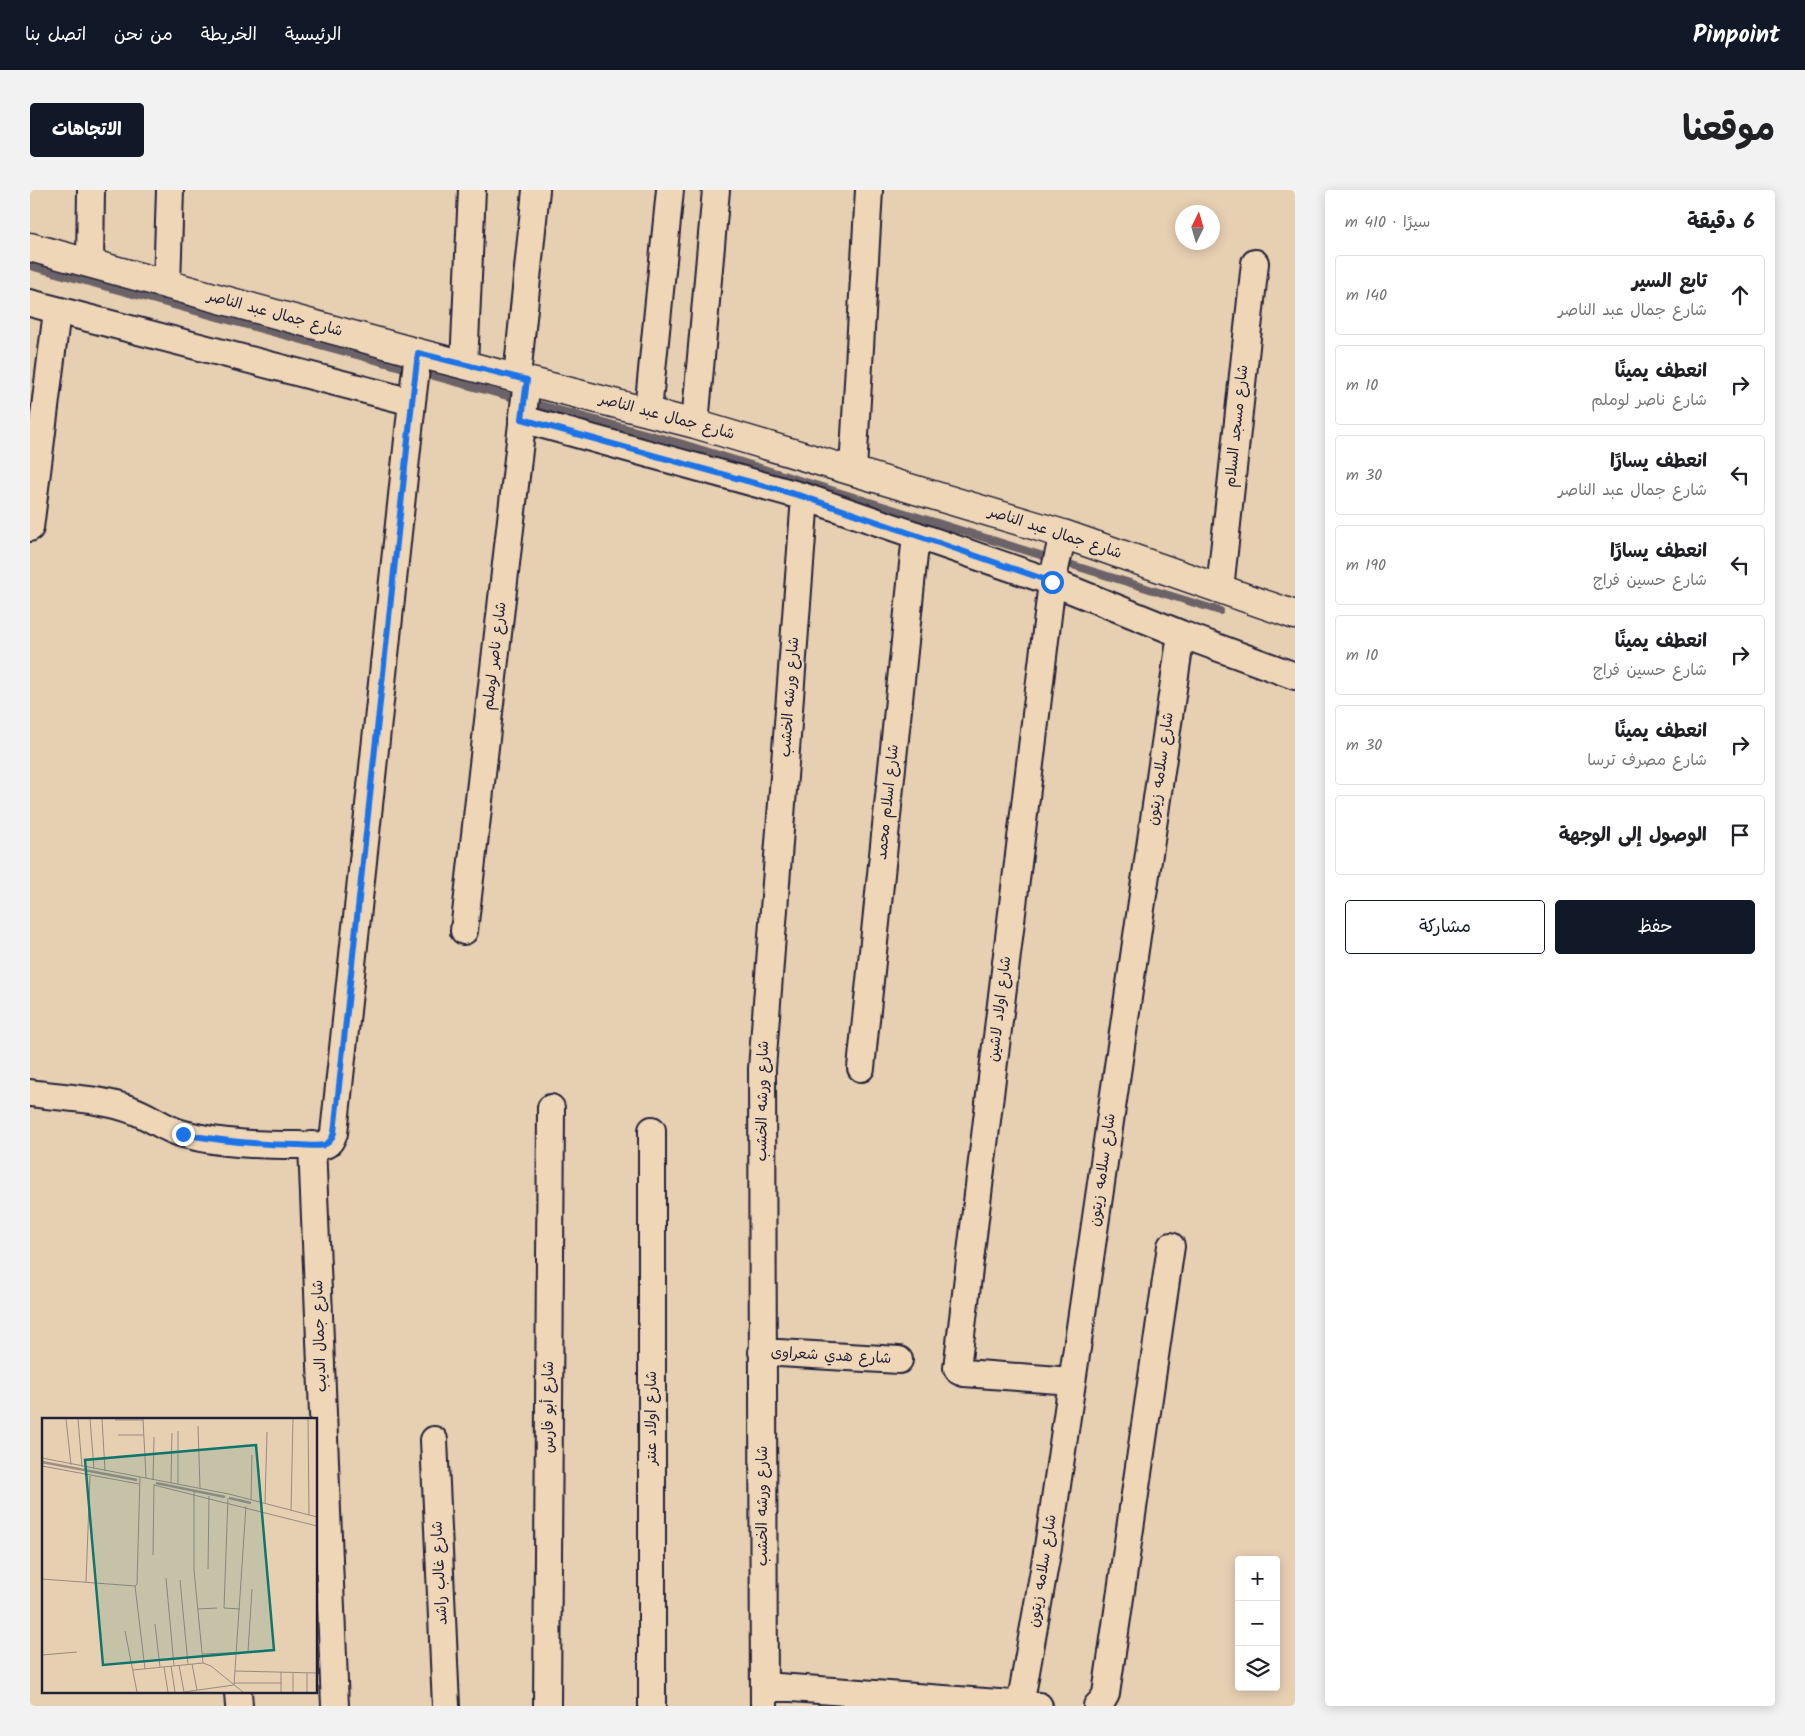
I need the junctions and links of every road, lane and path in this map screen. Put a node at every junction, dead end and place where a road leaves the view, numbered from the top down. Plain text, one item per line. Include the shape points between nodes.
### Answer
1 (91, 190) edge
2 (170, 190) edge
3 (472, 190) edge
4 (536, 190) edge
5 (670, 190) edge
6 (716, 190) edge
7 (869, 190) edge
8 (30, 247) edge
9 (1255, 263) dead end
10 (90, 264) junction
11 (167, 285) junction
12 (30, 303) edge
13 (57, 311) junction
14 (464, 364) junction
15 (416, 373) junction
16 (523, 395) junction
17 (648, 412) junction
18 (695, 424) junction
19 (852, 470) junction
20 (805, 497) junction
21 (30, 528) edge
22 (916, 535) junction
23 (1058, 556) junction
24 (1220, 589) junction
25 (1295, 615) edge
26 (1181, 634) junction
27 (1295, 676) edge
28 (464, 931) dead end
29 (861, 1068) dead end
30 (30, 1093) edge
31 (551, 1108) dead end
32 (652, 1130) dead end
33 (312, 1145) junction
34 (1171, 1246) dead end
35 (762, 1352) junction
36 (899, 1360) dead end
37 (1072, 1381) junction
38 (434, 1440) dead end
39 (764, 1696) edge
40 (1026, 1705) edge
41 (335, 1706) edge
42 (446, 1706) edge
43 (547, 1706) edge
44 (652, 1706) edge
45 (1097, 1706) edge

1 - 10 street
2 - 11 street
3 - 14 street
4 - 16 street, شارع ناصر لوملم
5 - 17 street
6 - 18 street
7 - 19 street
8 - 10 street, شارع جمال عبد الناصر
9 - 24 street, شارع مسجد السلام
10 - 11 street, شارع جمال عبد الناصر
11 - 15 street, شارع جمال عبد الناصر
12 - 13 street, شارع جمال عبد الناصر
13 - 15 street, شارع جمال عبد الناصر
13 - 21 street
14 - 15 street, شارع جمال عبد الناصر
14 - 16 street, شارع جمال عبد الناصر
15 - 33 street via 334,1133 325,1144
16 - 17 street, شارع جمال عبد الناصر
16 - 20 street, شارع جمال عبد الناصر
16 - 28 street, شارع ناصر لوملم
17 - 18 street, شارع جمال عبد الناصر
18 - 19 street, شارع جمال عبد الناصر
19 - 23 street, شارع جمال عبد الناصر
20 - 22 street, شارع جمال عبد الناصر
20 - 35 street, شارع ورشه الخشب via 762,1069
22 - 23 street, شارع جمال عبد الناصر
22 - 29 street, شارع اسلام محمد
23 - 24 street, شارع جمال عبد الناصر
23 - 26 street, شارع جمال عبد الناصر
23 - 37 street, شارع اولاد لاشين via 957,1368 961,1373
24 - 25 street, شارع جمال عبد الناصر
26 - 27 street, شارع جمال عبد الناصر
26 - 37 street, شارع سلامه زيتون
30 - 33 street via 132,1110 183,1134 213,1140
31 - 43 street, شارع أبو فارس
32 - 44 street, شارع اولاد عنتر
33 - 41 street, شارع جمال الديب
34 - 45 street via 1106,1694
35 - 36 street, شارع هدي شعراوى
35 - 39 street, شارع ورشه الخشب
37 - 40 street, شارع سلامه زيتون
38 - 42 street, شارع غالب راشد
39 - 40 street

